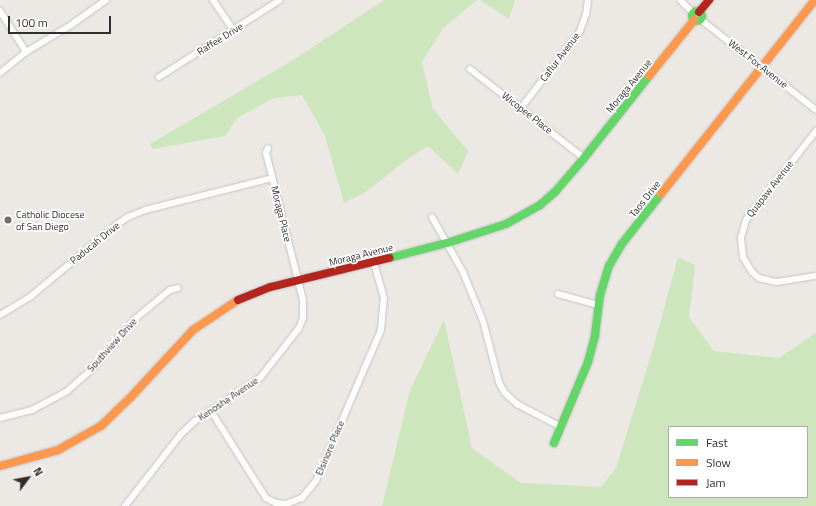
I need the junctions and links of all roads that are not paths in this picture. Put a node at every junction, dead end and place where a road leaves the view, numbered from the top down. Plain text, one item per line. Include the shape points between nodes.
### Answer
1 (106, 0) edge
2 (214, 0) edge
3 (280, 0) edge
4 (588, 0) edge
5 (680, 0) edge
6 (709, 0) edge
7 (815, 0) edge
8 (0, 10) edge
9 (697, 16) junction
10 (233, 30) junction
11 (26, 52) junction
12 (762, 67) junction
13 (470, 69) dead end
14 (0, 73) edge
15 (159, 77) dead end
16 (521, 108) junction
17 (816, 110) edge
18 (816, 131) edge
19 (268, 148) dead end
20 (584, 158) junction
21 (272, 178) junction
22 (432, 217) dead end
23 (446, 243) junction
24 (374, 262) junction
25 (816, 276) edge
26 (298, 281) junction
27 (178, 288) dead end
28 (558, 294) dead end
29 (598, 305) junction
30 (0, 315) edge
31 (211, 411) junction
32 (0, 418) edge
33 (561, 427) junction
34 (554, 443) dead end
35 (0, 466) edge
36 (125, 506) edge

1 - 11 street
2 - 10 street
3 - 10 street, Raffee Drive
4 - 16 street, Caflur Avenue via 580,31
5 - 9 street, West Fox Avenue
6 - 9 main road, Moraga Avenue
7 - 12 main road, Taos Drive
8 - 11 street
9 - 12 street, West Fox Avenue
9 - 20 main road, Moraga Avenue
10 - 15 street, Raffee Drive
11 - 14 street
12 - 17 street, West Fox Avenue
12 - 29 main road, Taos Drive via 621,245 609,266
13 - 16 street, Wicopee Place
16 - 20 street, Wicopee Place
18 - 25 street, Quapaw Avenue via 746,220 741,238 743,257 759,278 777,282
19 - 21 street, Moraga Place via 266,153
20 - 23 main road, Moraga Avenue via 555,192 524,215 506,224
21 - 26 street, Moraga Place
21 - 30 street, Paducah Drive via 145,210 128,217 30,297
22 - 23 street
23 - 24 main road, Moraga Avenue
23 - 33 street via 463,272 483,321 504,392 517,404
24 - 26 main road, Moraga Avenue
24 - 31 street, Elsinore Place via 384,298 381,330 316,481 302,498 286,504 266,498
26 - 31 street, Kenosha Avenue via 303,300 303,318 299,328 260,378
26 - 35 main road, Moraga Avenue via 239,300 193,330 130,398 101,426 84,437 58,450
27 - 32 street, Southview Drive via 170,290 136,318 91,370 67,391 32,410
28 - 29 street
29 - 33 main road, Taos Drive via 588,362
31 - 36 street, Kenosha Avenue via 181,434
33 - 34 main road, Taos Drive

